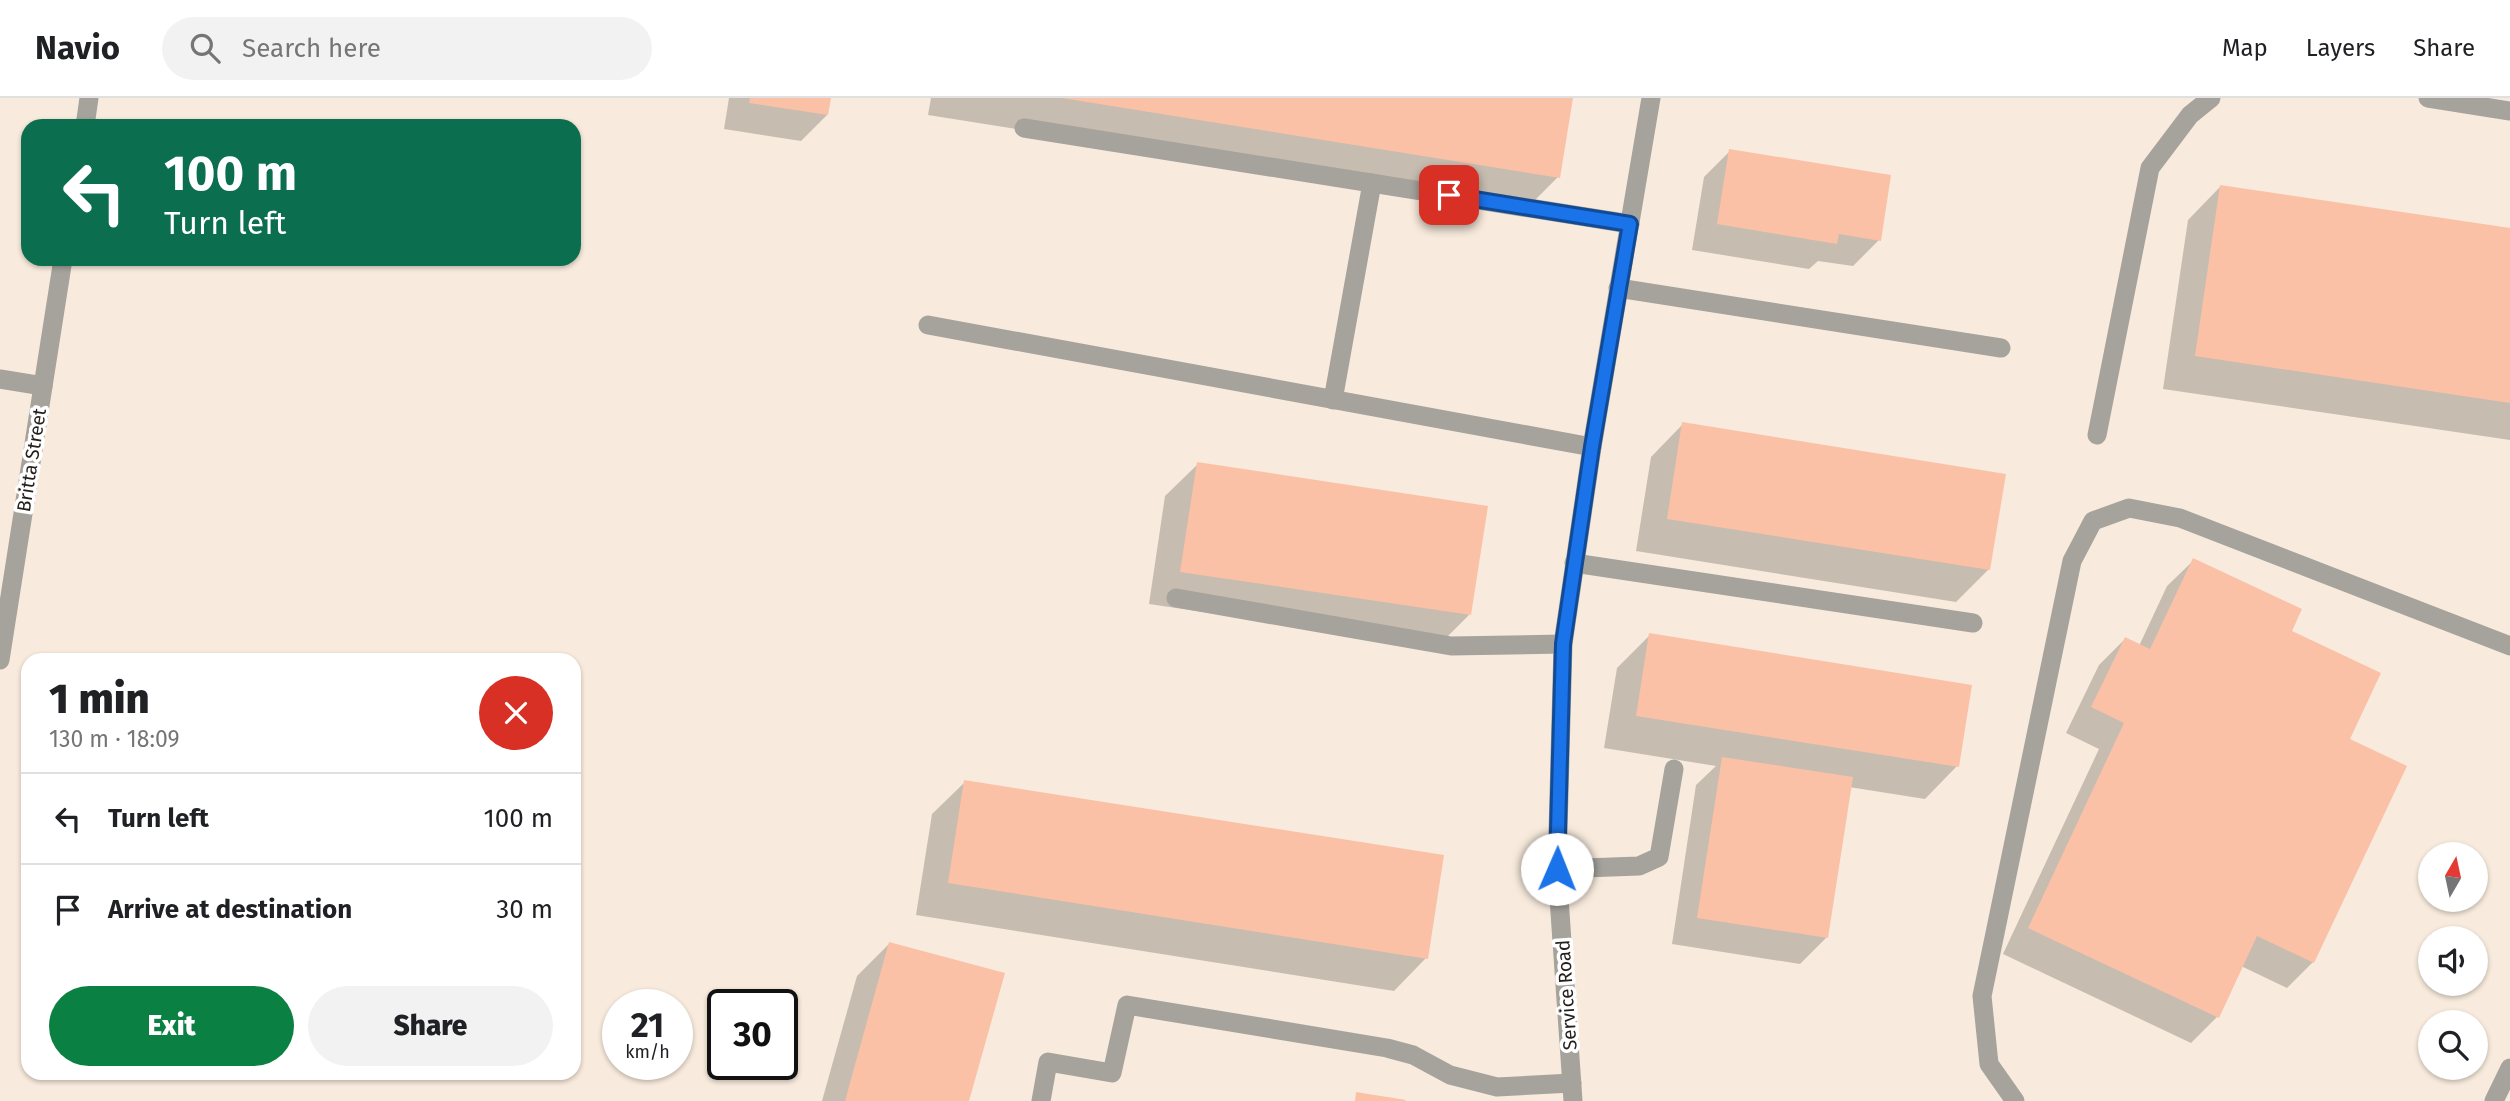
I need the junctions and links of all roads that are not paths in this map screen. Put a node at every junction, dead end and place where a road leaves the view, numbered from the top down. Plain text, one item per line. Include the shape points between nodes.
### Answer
1 (89, 98) edge
2 (1651, 98) edge
3 (2211, 98) edge
4 (2428, 98) edge
5 (2510, 111) edge
6 (86, 119) edge
7 (1024, 128) dead end
8 (1372, 183) junction
9 (1630, 224) junction
10 (62, 266) edge
11 (1618, 288) junction
12 (928, 325) dead end
13 (2001, 348) dead end
14 (0, 379) edge
15 (43, 386) junction
16 (1333, 400) junction
17 (2097, 435) dead end
18 (1592, 447) junction
19 (1574, 563) junction
20 (1176, 598) dead end
21 (1972, 623) dead end
22 (1563, 644) junction
23 (2510, 646) edge
24 (0, 660) edge
25 (1674, 769) dead end
26 (1557, 869) junction
27 (2510, 1068) edge
28 (1572, 1092) edge
29 (1041, 1101) edge
30 (2015, 1101) edge
31 (2494, 1101) edge

1 - 6 street
2 - 9 street, Service Road
3 - 17 street via 2190,116 2150,168
4 - 5 street
7 - 8 street
8 - 9 street
8 - 16 street
9 - 11 street, Service Road
10 - 15 street, Britta Street
11 - 13 street
11 - 18 street, Service Road
12 - 16 street
14 - 15 street
15 - 24 street, Britta Street
16 - 18 street
18 - 19 street, Service Road
19 - 21 street
19 - 22 street, Service Road
20 - 22 street via 1451,646
22 - 26 street, Service Road
23 - 30 street via 2180,518 2129,508 2094,522 2072,561 1982,996 1989,1064
25 - 26 street via 1659,857 1639,866
26 - 28 street, Service Road
27 - 31 street
28 - 29 street via 1497,1087 1450,1075 1413,1055 1387,1048 1127,1005 1112,1073 1048,1062

